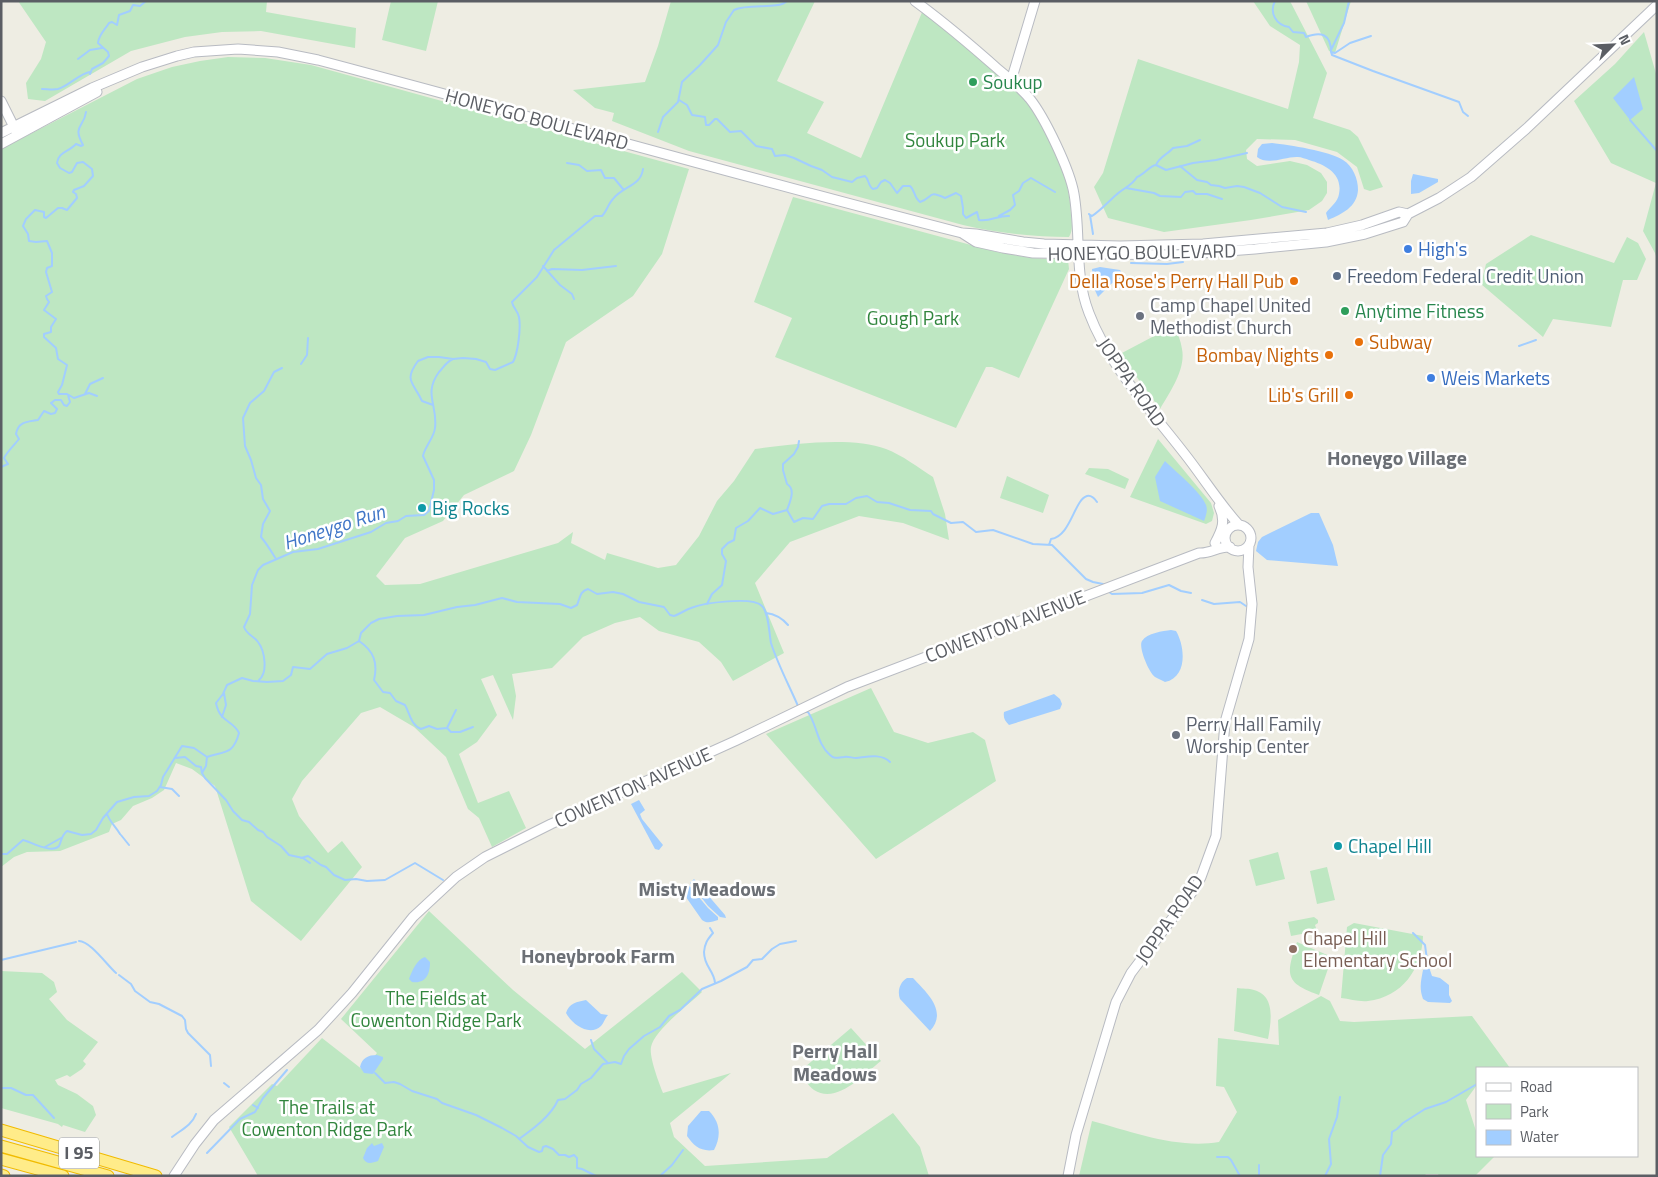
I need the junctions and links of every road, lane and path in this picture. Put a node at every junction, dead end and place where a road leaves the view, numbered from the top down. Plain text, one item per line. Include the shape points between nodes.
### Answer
1 (914, 1) edge
2 (1035, 1) edge
3 (1657, 4) edge
4 (1011, 80) junction
5 (1, 101) edge
6 (16, 131) junction
7 (1, 133) edge
8 (1, 144) edge
9 (1078, 249) junction
10 (1212, 490) junction
11 (1227, 511) junction
12 (1239, 525) junction
13 (1228, 532) junction
14 (1215, 543) junction
15 (1249, 545) junction
16 (1234, 549) junction
17 (1199, 553) junction
18 (1248, 567) junction
19 (1, 1130) edge
20 (1, 1146) edge
21 (1, 1159) edge
22 (63, 1176) edge
23 (108, 1176) edge
24 (156, 1176) edge
25 (174, 1176) edge
26 (1068, 1176) edge

1 - 4 street, JOPPA ROAD via 954,30
2 - 4 street
3 - 9 street, HONEYGO BOULEVARD via 1478,172 1408,214 1403,222 1326,242 1205,254
4 - 9 street, JOPPA ROAD via 1031,100 1067,168 1074,195
5 - 6 street
6 - 7 street, HONEYGO BOULEVARD
6 - 8 street, HONEYGO BOULEVARD
6 - 9 street, HONEYGO BOULEVARD via 142,67 194,52 238,49 278,52 338,65 770,184 962,233 976,242 1033,253
9 - 10 street, JOPPA ROAD via 1084,299 1104,346
10 - 11 street, JOPPA ROAD
10 - 14 street via 1224,519
11 - 12 street, JOPPA ROAD
11 - 13 street, JOPPA ROAD
12 - 13 street
12 - 15 street, JOPPA ROAD via 1250,533
13 - 14 street, COWENTON AVENUE
13 - 16 street, JOPPA ROAD via 1228,544
14 - 17 street, COWENTON AVENUE via 1202,548
15 - 16 street
15 - 18 street, JOPPA ROAD
16 - 17 street, COWENTON AVENUE
16 - 18 street, JOPPA ROAD
17 - 25 street, COWENTON AVENUE via 852,684 485,856 456,877 421,910 312,1036 214,1120
18 - 26 street, JOPPA ROAD via 1252,622 1225,722 1213,846 1198,882 1131,973 1118,997 1076,1135
19 - 24 highway, I 95
20 - 23 highway
21 - 22 highway

